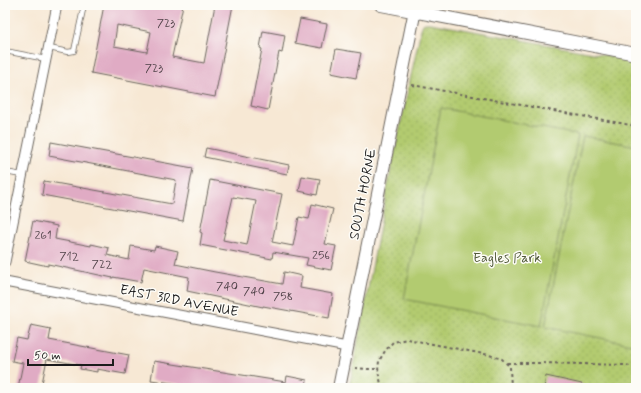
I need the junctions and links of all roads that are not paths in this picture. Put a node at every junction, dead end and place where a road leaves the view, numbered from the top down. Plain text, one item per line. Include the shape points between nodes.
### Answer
1 (57, 5) edge
2 (84, 5) edge
3 (380, 5) edge
4 (415, 8) edge
5 (49, 48) junction
6 (5, 51) edge
7 (636, 54) edge
8 (47, 59) junction
9 (5, 172) edge
10 (22, 176) junction
11 (5, 262) edge
12 (5, 282) edge
13 (347, 347) junction
14 (339, 388) edge

1 - 5 street
2 - 5 lane via 74,51
3 - 4 street
4 - 7 street
4 - 13 street, SOUTH HORNE
5 - 8 street
6 - 8 lane
8 - 10 street
9 - 10 lane
10 - 11 street
12 - 13 street, EAST 3RD AVENUE
13 - 14 street, SOUTH HORNE

